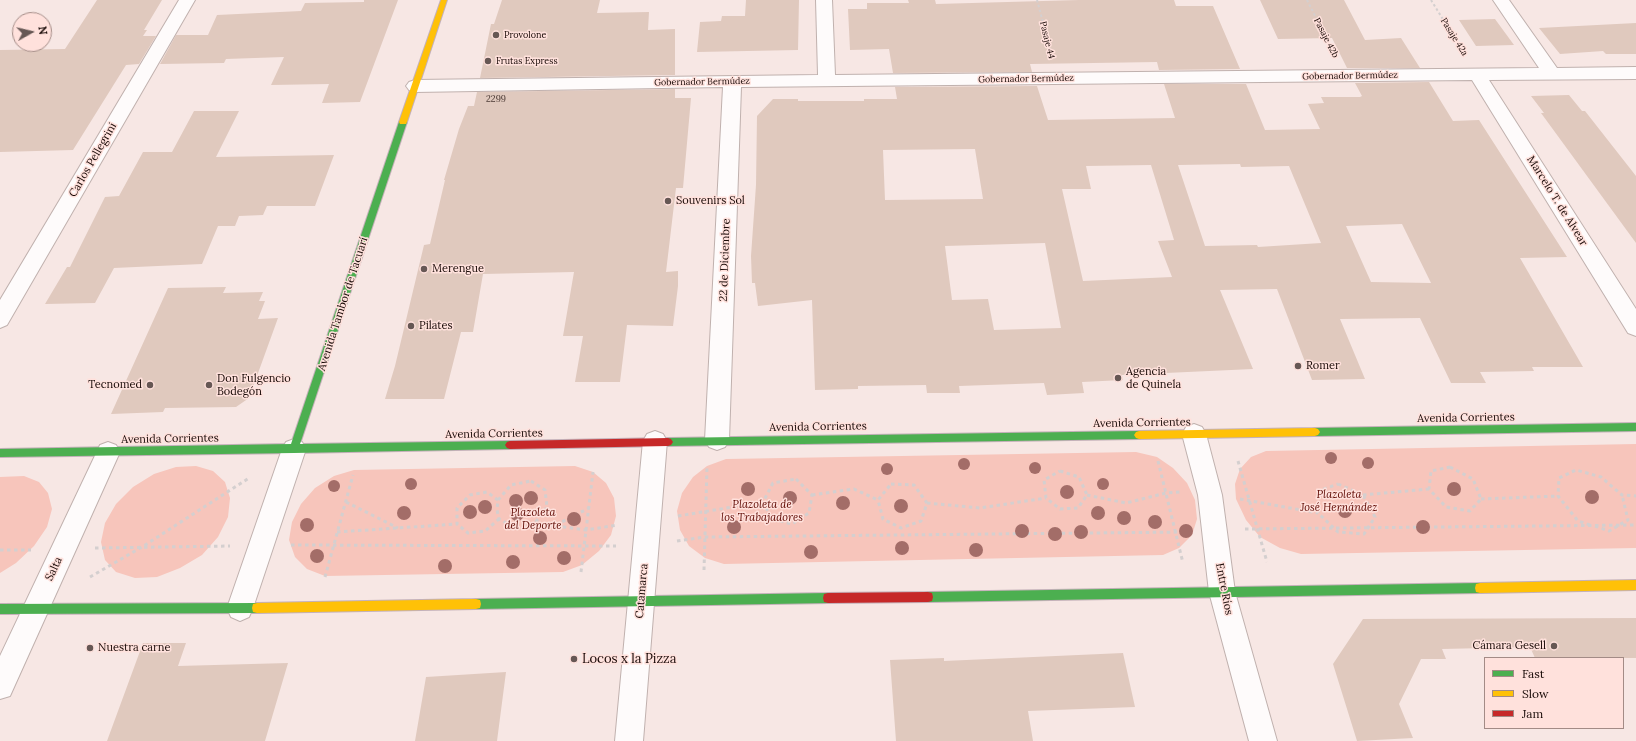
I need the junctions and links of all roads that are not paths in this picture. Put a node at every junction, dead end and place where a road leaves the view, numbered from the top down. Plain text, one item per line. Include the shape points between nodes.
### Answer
1 (187, 0) edge
2 (444, 0) edge
3 (824, 0) edge
4 (1501, 0) edge
5 (1636, 73) edge
6 (1477, 74) junction
7 (1552, 74) junction
8 (732, 81) junction
9 (827, 81) junction
10 (415, 86) junction
11 (0, 319) edge
12 (1636, 327) edge
13 (1636, 427) edge
14 (1194, 434) junction
15 (712, 440) junction
16 (655, 441) junction
17 (294, 449) junction
18 (108, 452) junction
19 (0, 453) edge
20 (1636, 585) edge
21 (1222, 592) junction
22 (642, 601) junction
23 (36, 608) junction
24 (240, 608) junction
25 (0, 609) edge
26 (0, 686) edge
27 (629, 741) edge
28 (1263, 741) edge

1 - 11 street, Carlos Pellegrini
2 - 10 main road, Avenida Tambor de Tacuarí
3 - 9 street
4 - 7 street
5 - 7 street, Gobernador Bermúdez
6 - 7 street, Gobernador Bermúdez
6 - 9 street, Gobernador Bermúdez
6 - 12 street, Marcelo T. de Alvear
8 - 9 street, Gobernador Bermúdez
8 - 10 street, Gobernador Bermúdez
8 - 15 street, 22 de Diciembre
10 - 17 main road, Avenida Tambor de Tacuarí
13 - 14 main road, Avenida Corrientes
14 - 15 main road, Avenida Corrientes
14 - 21 street, Entre Ríos via 1210,495
15 - 16 main road, Avenida Corrientes
16 - 17 main road, Avenida Corrientes
16 - 22 street, Catamarca
17 - 18 main road, Avenida Corrientes
17 - 24 street, Avenida Tambor de Tacuarí
18 - 19 main road, Avenida Corrientes
18 - 23 street, Salta
20 - 21 main road
21 - 22 main road
21 - 28 street, Entre Ríos
22 - 24 main road
22 - 27 street, Catamarca
23 - 24 main road
23 - 25 main road
23 - 26 street, Salta

